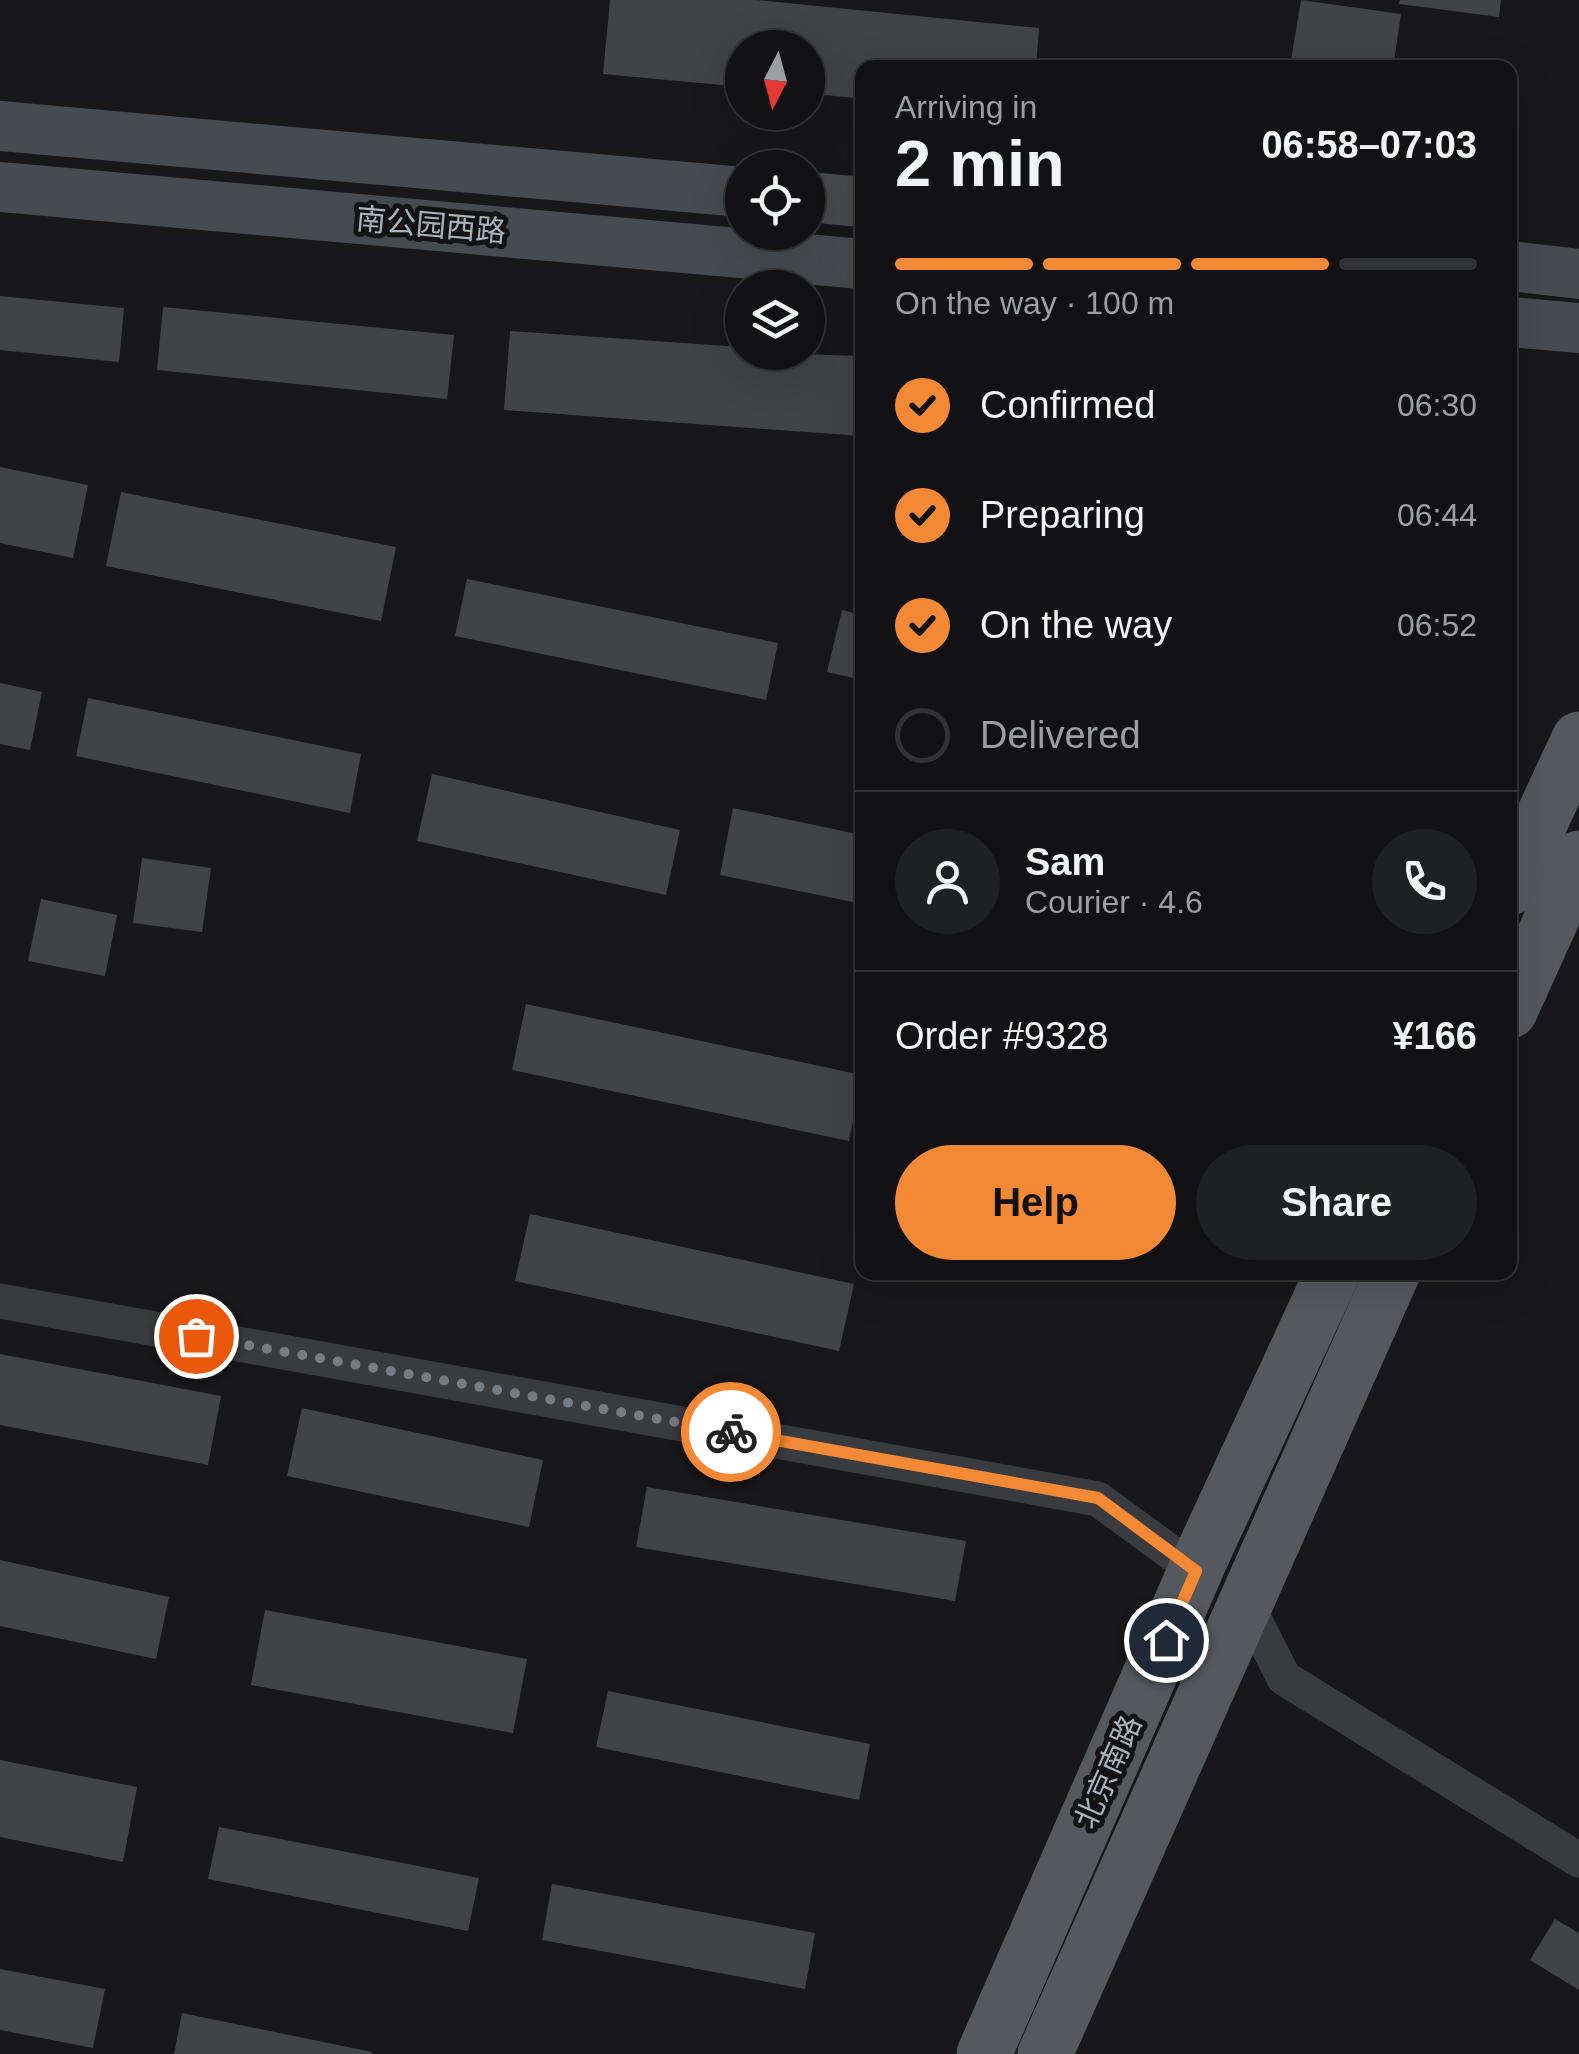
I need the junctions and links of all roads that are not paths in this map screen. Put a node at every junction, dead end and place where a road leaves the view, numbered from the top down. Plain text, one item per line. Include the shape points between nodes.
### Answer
1 (0, 126) edge
2 (0, 186) edge
3 (725, 190) edge
4 (825, 199) edge
5 (855, 201) edge
6 (855, 263) edge
7 (1517, 267) edge
8 (1579, 274) edge
9 (1517, 323) edge
10 (1579, 328) edge
11 (1579, 739) edge
12 (1579, 858) edge
13 (1517, 873) edge
14 (1517, 996) edge
15 (1329, 1280) edge
16 (1389, 1280) edge
17 (0, 1301) edge
18 (1196, 1571) junction
19 (1245, 1602) junction
20 (1579, 1860) edge
21 (984, 2054) edge
22 (1045, 2054) edge

1 - 3 main road, 南公园西路
2 - 6 main road, 南公园西路
4 - 5 main road
7 - 8 main road
9 - 10 main road
11 - 13 main road
12 - 14 main road
15 - 18 main road, 北京南路
16 - 19 main road, 北京南路
17 - 18 street via 1098,1498
18 - 21 main road, 北京南路
19 - 20 street via 1284,1678
19 - 22 main road, 北京南路

